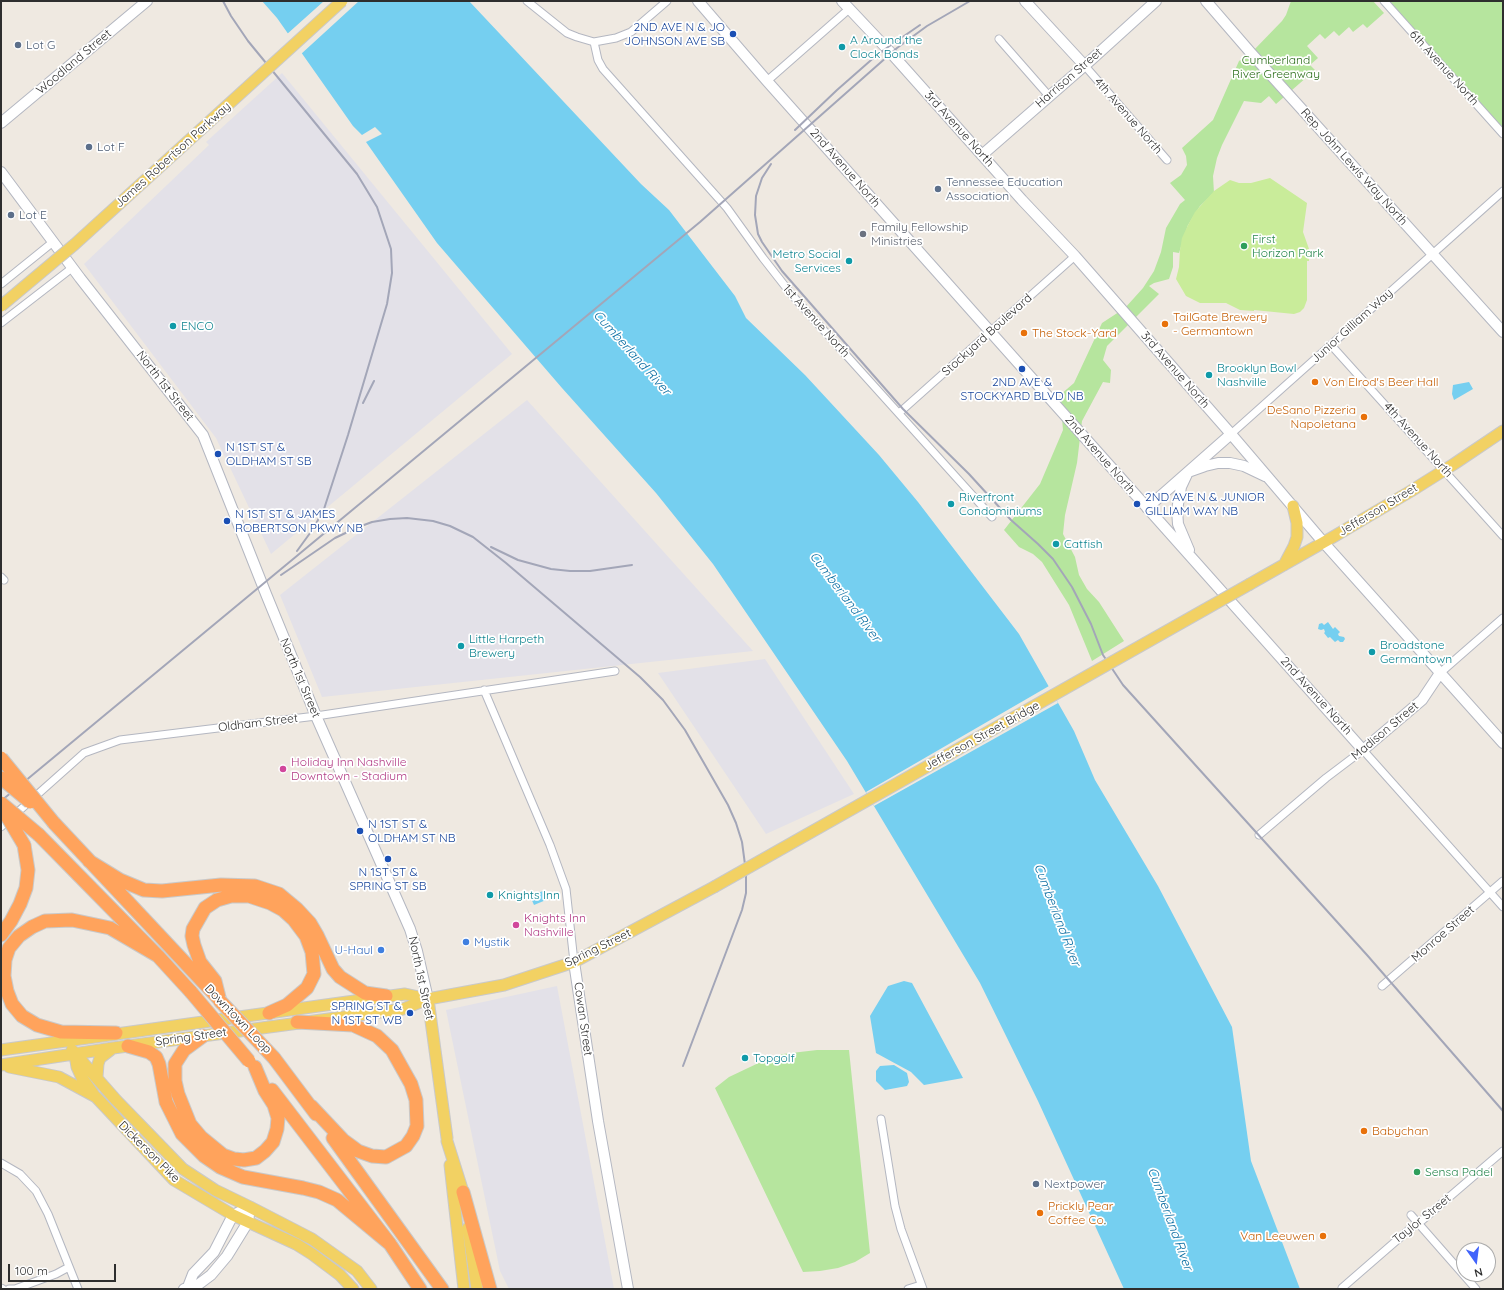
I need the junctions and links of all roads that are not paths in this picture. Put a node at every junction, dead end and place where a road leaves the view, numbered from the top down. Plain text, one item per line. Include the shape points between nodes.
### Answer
1 (147, 1) edge
2 (342, 1) edge
3 (527, 1) edge
4 (667, 1) edge
5 (698, 1) edge
6 (1025, 1) edge
7 (1156, 1) edge
8 (1206, 1) edge
9 (1384, 1) edge
10 (846, 5) edge
11 (999, 39) dead end
12 (594, 42) junction
13 (1084, 66) junction
14 (767, 81) junction
15 (1049, 96) junction
16 (1, 123) edge
17 (1503, 134) edge
18 (982, 155) junction
19 (1167, 160) dead end
20 (1, 172) edge
21 (1503, 191) edge
22 (53, 242) junction
23 (1433, 254) junction
24 (1075, 256) junction
25 (72, 268) junction
26 (1, 284) edge
27 (1, 306) edge
28 (1, 323) edge
29 (991, 332) junction
30 (1503, 332) edge
31 (1331, 345) junction
32 (899, 413) junction
33 (1503, 431) edge
34 (1231, 434) junction
35 (1445, 470) junction
36 (1188, 472) junction
37 (1270, 479) junction
38 (1293, 506) junction
39 (1147, 508) junction
40 (992, 517) dead end
41 (1503, 536) edge
42 (1324, 543) junction
43 (1193, 559) junction
44 (1283, 566) junction
45 (1250, 584) joint
46 (1503, 618) edge
47 (614, 671) dead end
48 (1440, 673) junction
49 (484, 690) junction
50 (316, 716) junction
51 (1503, 743) edge
52 (1363, 750) junction
53 (1, 758) edge
54 (1, 778) edge
55 (1, 803) edge
56 (1, 807) edge
57 (54, 823) junction
58 (1, 827) edge
59 (1259, 835) dead end
60 (89, 861) junction
61 (1503, 881) edge
62 (714, 887) joint
63 (1490, 892) junction
64 (1503, 908) edge
65 (1, 935) edge
66 (158, 956) junction
67 (574, 962) junction
68 (1382, 986) dead end
69 (386, 996) junction
70 (428, 999) junction
71 (220, 1000) junction
72 (269, 1013) junction
73 (297, 1022) junction
74 (116, 1033) junction
75 (203, 1036) junction
76 (88, 1038) junction
77 (63, 1041) junction
78 (128, 1046) junction
79 (113, 1048) junction
80 (1, 1050) edge
81 (75, 1054) junction
82 (252, 1064) junction
83 (2, 1065) edge
84 (97, 1077) junction
85 (96, 1097) junction
86 (311, 1106) junction
87 (881, 1119) dead end
88 (447, 1139) junction
89 (1503, 1151) edge
90 (1, 1163) edge
91 (463, 1192) junction
92 (250, 1207) junction
93 (233, 1215) junction
94 (1411, 1215) dead end
95 (248, 1222) junction
96 (1419, 1223) junction
97 (390, 1244) junction
98 (69, 1267) junction
99 (922, 1287) edge
100 (186, 1288) edge
101 (1342, 1288) edge
102 (9, 1289) edge
103 (78, 1289) edge
104 (353, 1289) edge
105 (372, 1289) edge
106 (420, 1289) edge
107 (442, 1289) edge
108 (464, 1289) edge
109 (477, 1289) edge
110 (490, 1289) edge
111 (628, 1289) edge
112 (908, 1289) edge
113 (1476, 1289) edge

1 - 16 street, Woodland Street
2 - 27 main road, James Robertson Parkway, bridge via 74,244
3 - 12 street via 567,33
4 - 12 street via 631,32
5 - 14 street, 2nd Avenue North
6 - 13 street, 4th Avenue North
7 - 13 street, Harrison Street
8 - 23 street, Rep. John Lewis Way North
9 - 17 street, 6th Avenue North
10 - 14 street
10 - 18 street, 3rd Avenue North
11 - 15 street
12 - 32 street, 1st Avenue North via 598,60 603,68 727,208 792,294
13 - 15 street, Harrison Street
13 - 19 street, 4th Avenue North
14 - 29 street, 2nd Avenue North
15 - 18 street, Harrison Street
18 - 24 street, 3rd Avenue North
20 - 22 street, North 1st Street
21 - 23 street, Junior Gilliam Way
22 - 25 street, North 1st Street
22 - 26 street
23 - 30 street, Rep. John Lewis Way North
23 - 31 street, Junior Gilliam Way
24 - 29 street, Stockyard Boulevard
24 - 34 street, 3rd Avenue North
25 - 28 street
25 - 50 street, North 1st Street via 203,435
29 - 32 street, Stockyard Boulevard
29 - 39 street, 2nd Avenue North
31 - 34 street, Junior Gilliam Way
31 - 35 street, 4th Avenue North
32 - 40 street, 1st Avenue North
33 - 35 main road, Jefferson Street
34 - 36 street, Junior Gilliam Way
34 - 37 street, 3rd Avenue North
35 - 41 street, 4th Avenue North
35 - 42 main road, Jefferson Street
36 - 37 street via 1218,463 1230,463 1244,466
36 - 39 street, Junior Gilliam Way
36 - 43 street via 1179,494 1177,510 1178,524
37 - 38 street, 3rd Avenue North
38 - 42 street, 3rd Avenue North
38 - 44 main road via 1298,523 1297,537
39 - 43 street, 2nd Avenue North
42 - 44 main road, Jefferson Street
42 - 48 street, 3rd Avenue North
43 - 52 street, 2nd Avenue North
44 - 45 main road, Jefferson Street
45 - 62 main road, Jefferson Street Bridge, bridge
46 - 48 street, Madison Street
47 - 49 street, Oldham Street
48 - 51 street, 3rd Avenue North
48 - 52 street, Madison Street via 1422,700
49 - 50 street, Oldham Street
49 - 67 street, Cowan Street via 566,889
50 - 58 street, Oldham Street via 120,740 84,753
50 - 70 street, North 1st Street via 410,930 418,951
52 - 59 street, Madison Street
52 - 63 street, 2nd Avenue North
53 - 57 highway, bridge
54 - 57 highway, Downtown Loop, bridge
55 - 66 highway, Downtown Loop, bridge via 39,835
56 - 65 highway, bridge via 24,845 28,870 26,888 20,904
57 - 60 highway, Downtown Loop
60 - 69 highway via 120,880 144,890 162,891 221,885 255,886 279,894 310,923 333,969 340,977 365,993
60 - 71 highway, Downtown Loop
61 - 63 street, Monroe Street
62 - 67 main road, Spring Street
63 - 64 street, 2nd Avenue North
63 - 68 street, Monroe Street
66 - 74 highway via 110,928 72,920 45,921 18,936 9,948 4,976 12,1004 22,1016 37,1025 61,1032
66 - 82 highway, Downtown Loop, bridge
67 - 70 main road, Spring Street via 504,985
67 - 111 street, Cowan Street via 598,1121
69 - 70 main road, Spring Street via 405,994
69 - 72 main road, Spring Street
70 - 73 main road, Spring Street via 403,1008
70 - 88 main road, North 1st Street
71 - 72 highway via 215,981 200,962 192,936 193,930 205,908 217,900 231,896 249,896 284,910 306,936 312,952 314,974 307,988 287,1005
71 - 86 highway, Downtown Loop, bridge via 274,1058
72 - 74 main road, Spring Street
73 - 75 main road, Spring Street
73 - 86 highway via 353,1025 377,1036 392,1050 411,1084 416,1100 417,1126 406,1146 386,1157 372,1156 358,1151 343,1140
74 - 76 main road, Spring Street
75 - 78 main road, Spring Street
75 - 82 highway via 184,1050 175,1064 178,1094 190,1124 223,1155 234,1159 256,1158 273,1142 277,1129 278,1118 274,1105
76 - 77 main road, Spring Street
76 - 81 main road via 78,1046
77 - 80 main road, Spring Street
77 - 81 main road, Dickerson Pike
78 - 79 main road, Spring Street
78 - 97 highway via 149,1052 156,1057 166,1102 182,1134 204,1156 220,1167 243,1177 303,1188 337,1200
79 - 81 main road, Spring Street
79 - 84 main road via 100,1058
81 - 83 main road, Spring Street
81 - 84 main road, Dickerson Pike
81 - 85 main road via 82,1078
82 - 97 highway, Downtown Loop
83 - 85 main road, Dickerson Pike via 59,1077
84 - 92 main road, Dickerson Pike via 183,1169 215,1190
85 - 93 main road, Dickerson Pike via 174,1180
86 - 107 highway, Downtown Loop
87 - 99 street via 895,1206
88 - 91 main road, North 1st Street
88 - 108 main road, North 1st Street
89 - 96 street, Taylor Street
90 - 98 street via 20,1174 36,1191
91 - 109 main road, North 1st Street
91 - 110 highway
92 - 93 street
92 - 95 street
92 - 105 main road, Dickerson Pike via 312,1239 356,1271
93 - 95 main road, Dickerson Pike
93 - 100 street via 214,1252 193,1274
94 - 96 street
95 - 100 street via 227,1256 211,1275 199,1284
95 - 104 main road, Dickerson Pike via 312,1254 340,1275
96 - 101 street, Taylor Street
96 - 113 street
97 - 106 highway, Downtown Loop
98 - 102 street via 56,1274
98 - 103 street
99 - 112 street

